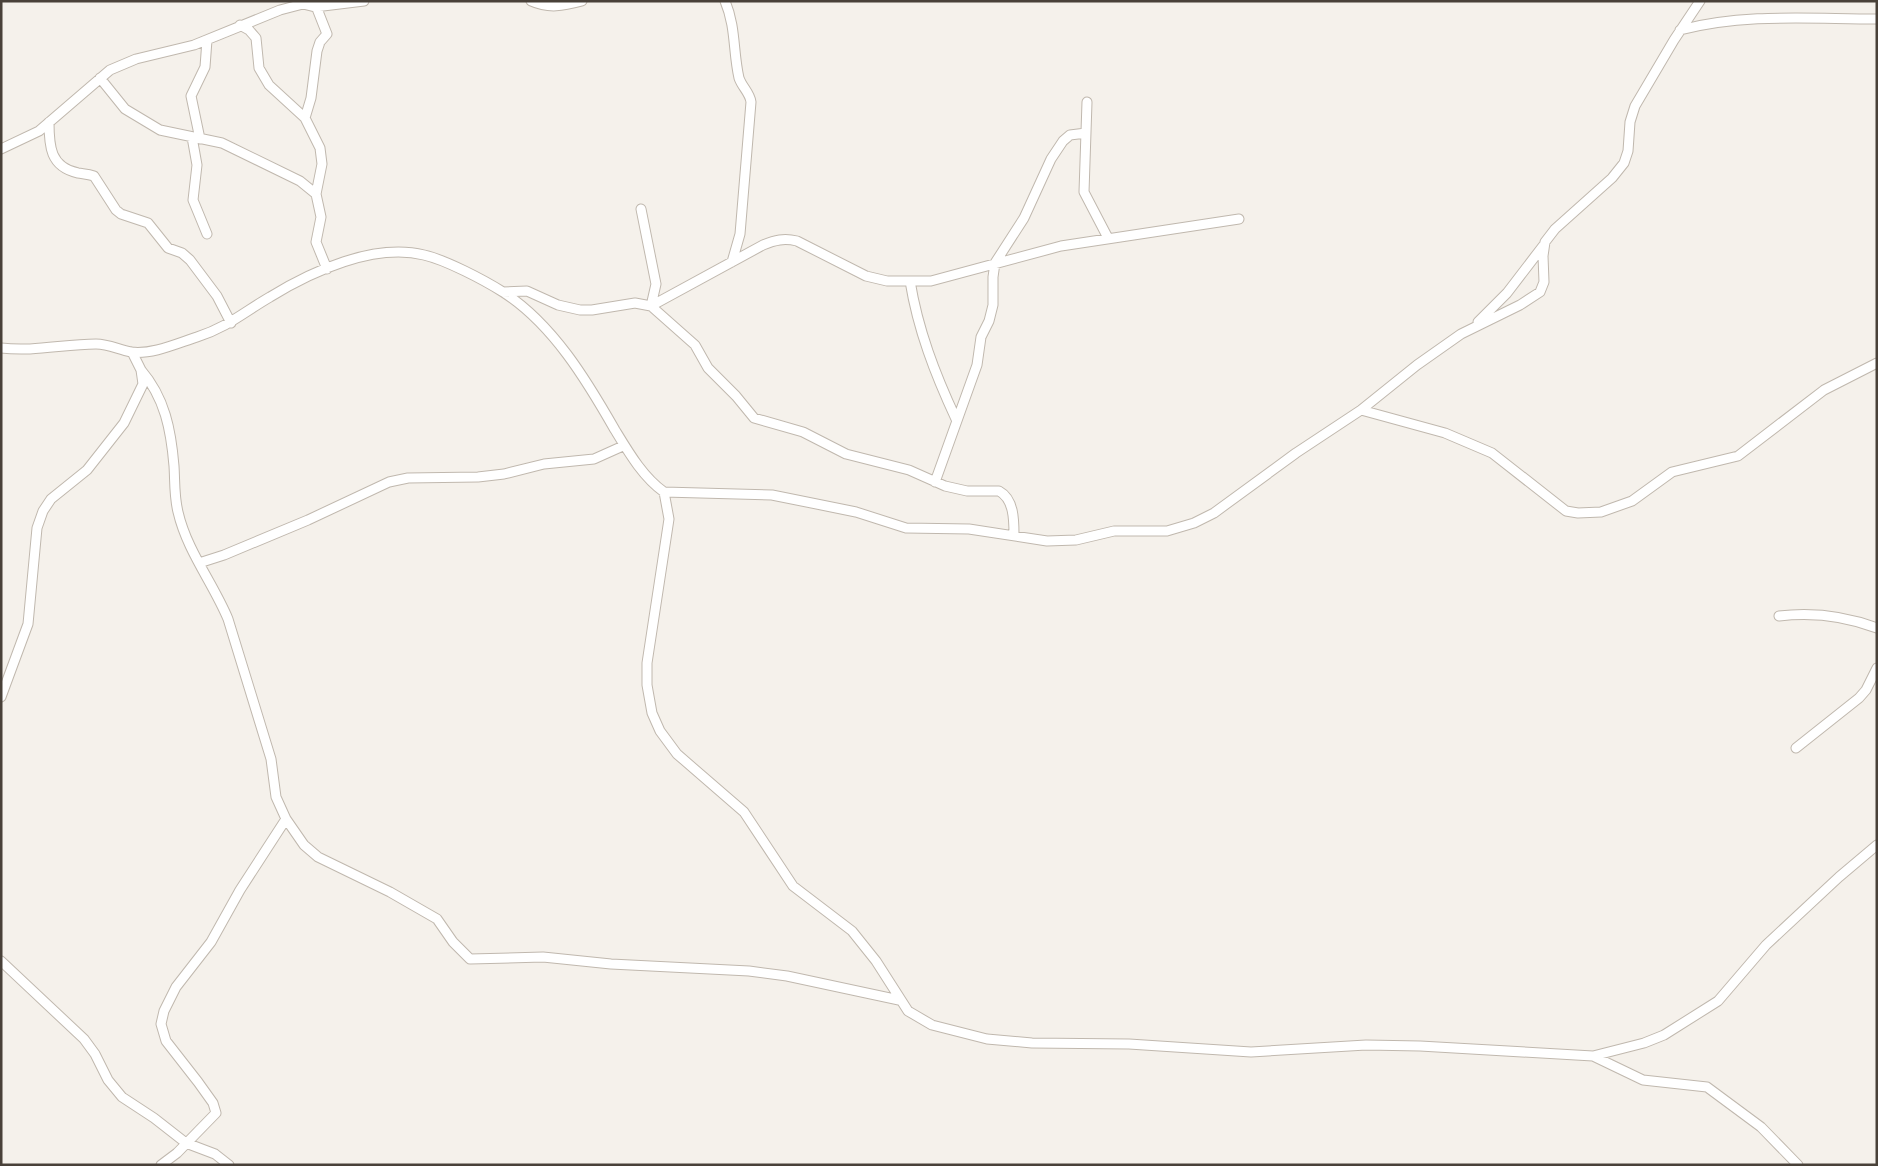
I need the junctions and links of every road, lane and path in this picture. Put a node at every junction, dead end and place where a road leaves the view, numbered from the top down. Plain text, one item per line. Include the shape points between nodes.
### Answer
1 (364, 1) edge
2 (530, 1) edge
3 (582, 1) edge
4 (726, 1) edge
5 (1700, 1) edge
6 (315, 4) edge
7 (1877, 19) edge
8 (240, 25) junction
9 (1680, 30) junction
10 (207, 40) junction
11 (100, 78) junction
12 (1087, 102) dead end
13 (305, 118) junction
14 (49, 122) junction
15 (1086, 133) junction
16 (196, 138) junction
17 (1, 149) edge
18 (316, 194) junction
19 (641, 209) dead end
20 (1239, 219) dead end
21 (207, 234) dead end
22 (1108, 238) junction
23 (1545, 242) junction
24 (732, 262) junction
25 (995, 263) junction
26 (327, 269) junction
27 (910, 281) junction
28 (503, 292) junction
29 (651, 306) junction
30 (231, 323) junction
31 (1472, 327) junction
32 (1, 348) edge
33 (132, 352) junction
34 (1877, 363) edge
35 (142, 370) junction
36 (1361, 410) junction
37 (956, 419) junction
38 (623, 446) junction
39 (935, 482) junction
40 (664, 492) junction
41 (1014, 535) junction
42 (199, 563) junction
43 (1779, 616) dead end
44 (1877, 628) edge
45 (1877, 668) edge
46 (1, 697) edge
47 (1796, 748) dead end
48 (286, 819) junction
49 (1877, 845) edge
50 (1, 961) edge
51 (899, 1000) junction
52 (1593, 1056) junction
53 (186, 1143) junction
54 (161, 1165) edge
55 (229, 1165) edge
56 (1798, 1165) edge

1 - 6 street
2 - 3 street via 554,7
4 - 24 street via 732,18 740,79 751,102 741,226
5 - 9 street
6 - 8 street via 303,4
6 - 13 street via 327,34 317,51
7 - 9 street via 1751,18
8 - 10 street
8 - 13 street via 256,38 259,68 269,85
9 - 23 street via 1635,106 1624,163
10 - 11 street via 136,59
10 - 16 street via 205,67 191,96
11 - 14 street
11 - 16 street via 132,114 160,130
12 - 15 street
13 - 18 street via 322,155
14 - 17 street via 26,139
14 - 30 street via 51,154 55,162 94,176 116,210 148,223 168,248 190,260 217,296
15 - 22 street via 1084,192
15 - 25 street via 1070,135 1063,141 1051,159 1024,218
16 - 18 street via 231,147 300,181
16 - 21 street via 193,200
18 - 26 street via 320,217 316,242
19 - 29 street via 656,284
20 - 22 street
22 - 25 street
23 - 31 street via 1506,293
23 - 31 street via 1544,282 1540,292
24 - 27 street via 763,245 787,238 866,276 887,281
24 - 29 street
25 - 27 street via 951,277
25 - 37 street via 991,316 981,337 975,373
26 - 28 street via 378,253 424,255
26 - 30 street via 280,291
27 - 37 street via 923,339
28 - 29 street via 527,292 580,310 635,303
28 - 38 street via 546,329 568,357
29 - 39 street via 695,345 708,368 754,418 803,432 846,454 896,466
30 - 33 street via 158,349
31 - 36 street
32 - 33 street via 36,350 96,344
33 - 35 street
34 - 36 street via 1824,390 1738,456 1672,472 1632,501 1601,512 1566,511 1492,452 1445,432
35 - 42 street via 163,403 172,448 178,511 186,539
35 - 46 street via 141,391 124,423 88,470 51,499 43,511 37,528 28,624
36 - 41 street via 1214,514 1180,529 1114,531 1065,541
37 - 39 street
38 - 40 street via 653,484
38 - 42 street via 594,459 544,464 504,474 408,478 389,482 308,520
39 - 41 street via 957,490 1002,492 1011,506
40 - 41 street via 772,495 856,512 906,528 968,529
40 - 51 street via 669,519 647,663 652,713 660,731 677,754 744,812 793,886 852,931 876,961
42 - 48 street via 228,619 269,750 276,797
43 - 44 street via 1826,615
45 - 47 street via 1859,698
48 - 51 street via 304,845 318,857 437,919 470,959 543,957 749,971
48 - 53 street via 211,942 176,987 164,1011 161,1024 166,1041 198,1082 216,1113
49 - 52 street via 1766,945 1718,1001 1664,1035
50 - 53 street via 84,1039 114,1089
51 - 52 street via 916,1018 987,1039 1251,1052 1366,1045
52 - 56 street via 1643,1080 1707,1087 1761,1127
53 - 54 street
53 - 55 street via 215,1154

